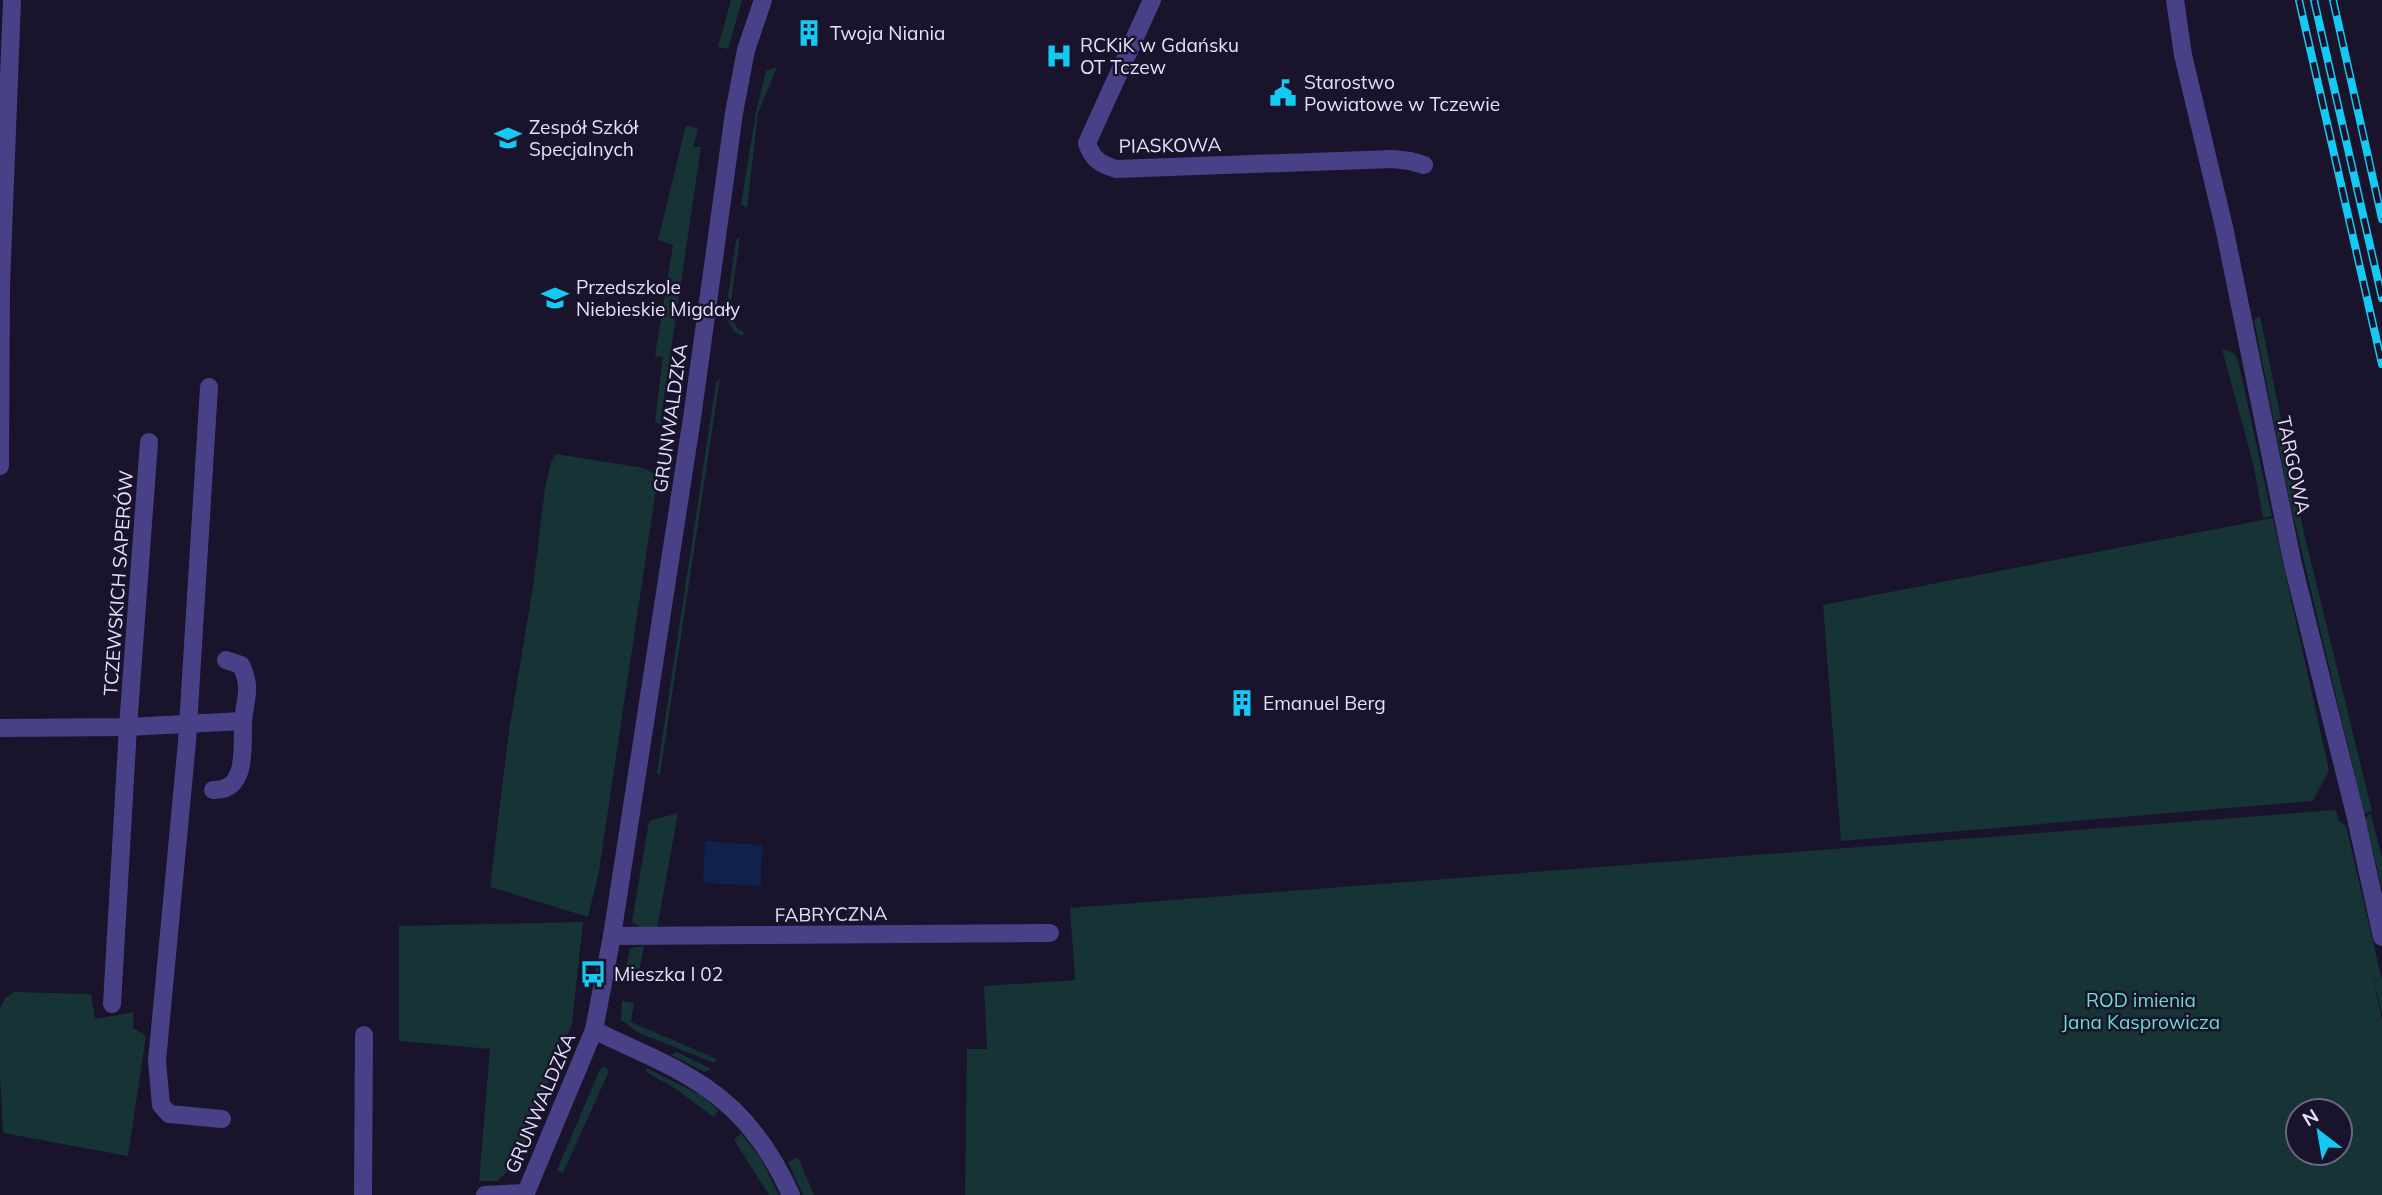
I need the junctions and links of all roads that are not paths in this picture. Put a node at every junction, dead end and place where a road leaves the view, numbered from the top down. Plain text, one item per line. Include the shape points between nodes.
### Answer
1 (12, 0) edge
2 (763, 0) edge
3 (1152, 0) edge
4 (2175, 0) edge
5 (1424, 165) dead end
6 (209, 387) dead end
7 (149, 442) dead end
8 (0, 466) edge
9 (226, 660) dead end
10 (243, 721) junction
11 (188, 724) junction
12 (128, 727) junction
13 (0, 728) edge
14 (213, 790) dead end
15 (1050, 933) dead end
16 (612, 936) junction
17 (2382, 937) edge
18 (112, 1004) dead end
19 (594, 1030) junction
20 (364, 1035) dead end
21 (222, 1119) dead end
22 (524, 1194) edge
23 (363, 1195) edge
24 (485, 1195) edge
25 (791, 1195) edge

1 - 8 street via 1,285
2 - 16 street, GRUNWALDZKA via 746,50 734,113
3 - 5 street, PIASKOWA via 1087,143 1091,156 1102,165 1116,169 1393,159
4 - 17 street, TARGOWA via 2293,565
6 - 11 street
7 - 12 street, TCZEWSKICH SAPERÓW
9 - 10 street via 241,665 248,682
10 - 11 street
10 - 14 street via 243,764 234,783
11 - 12 street
11 - 21 street via 157,1061 161,1105 169,1114
12 - 13 street
12 - 18 street, TCZEWSKICH SAPERÓW
15 - 16 street, FABRYCZNA
16 - 19 street, GRUNWALDZKA
19 - 22 street, GRUNWALDZKA
19 - 25 street via 693,1080 728,1105 758,1136
20 - 23 street
22 - 24 street

